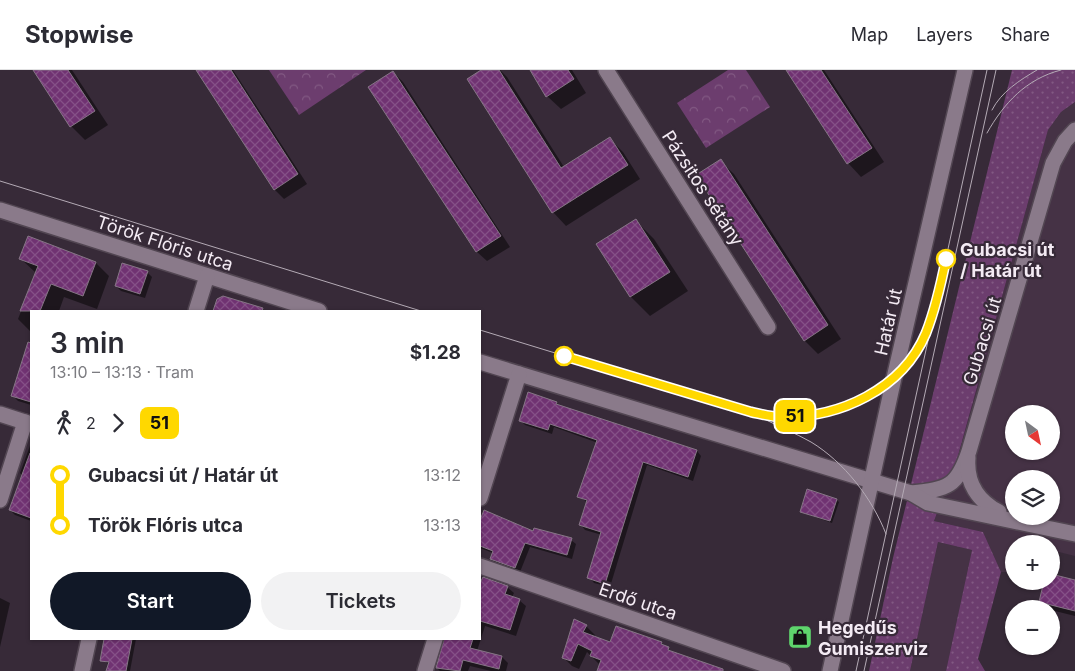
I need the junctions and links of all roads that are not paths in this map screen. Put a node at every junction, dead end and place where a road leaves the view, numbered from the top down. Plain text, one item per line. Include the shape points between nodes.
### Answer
1 (606, 70) edge
2 (965, 70) edge
3 (1075, 130) edge
4 (0, 210) edge
5 (207, 276) junction
6 (196, 310) edge
7 (316, 310) edge
8 (768, 327) dead end
9 (481, 362) edge
10 (519, 374) junction
11 (0, 414) edge
12 (28, 423) edge
13 (969, 452) junction
14 (871, 480) junction
15 (911, 493) junction
16 (481, 495) edge
17 (0, 500) edge
18 (1005, 515) edge
19 (1005, 518) edge
20 (1036, 525) edge
21 (1075, 534) edge
22 (481, 566) edge
23 (89, 640) edge
24 (435, 640) edge
25 (82, 671) edge
26 (425, 671) edge
27 (783, 671) edge
28 (830, 671) edge

1 - 8 street, Pázsitos sétány
2 - 14 street, Határ út
3 - 13 street, Gubacsi út via 1064,141 1050,172
4 - 5 street, Török Flóris utca
5 - 6 street
5 - 7 street, Török Flóris utca
9 - 10 street
10 - 14 street
10 - 16 street
11 - 12 street
12 - 17 street
13 - 15 street, Gubacsi út via 955,482 940,489
13 - 18 street via 970,478 978,496 983,503
14 - 15 street, Gubacsi út
14 - 28 street, Határ út
15 - 19 street via 928,502
20 - 21 street
22 - 27 street, Erdő utca
23 - 25 street
24 - 26 street

